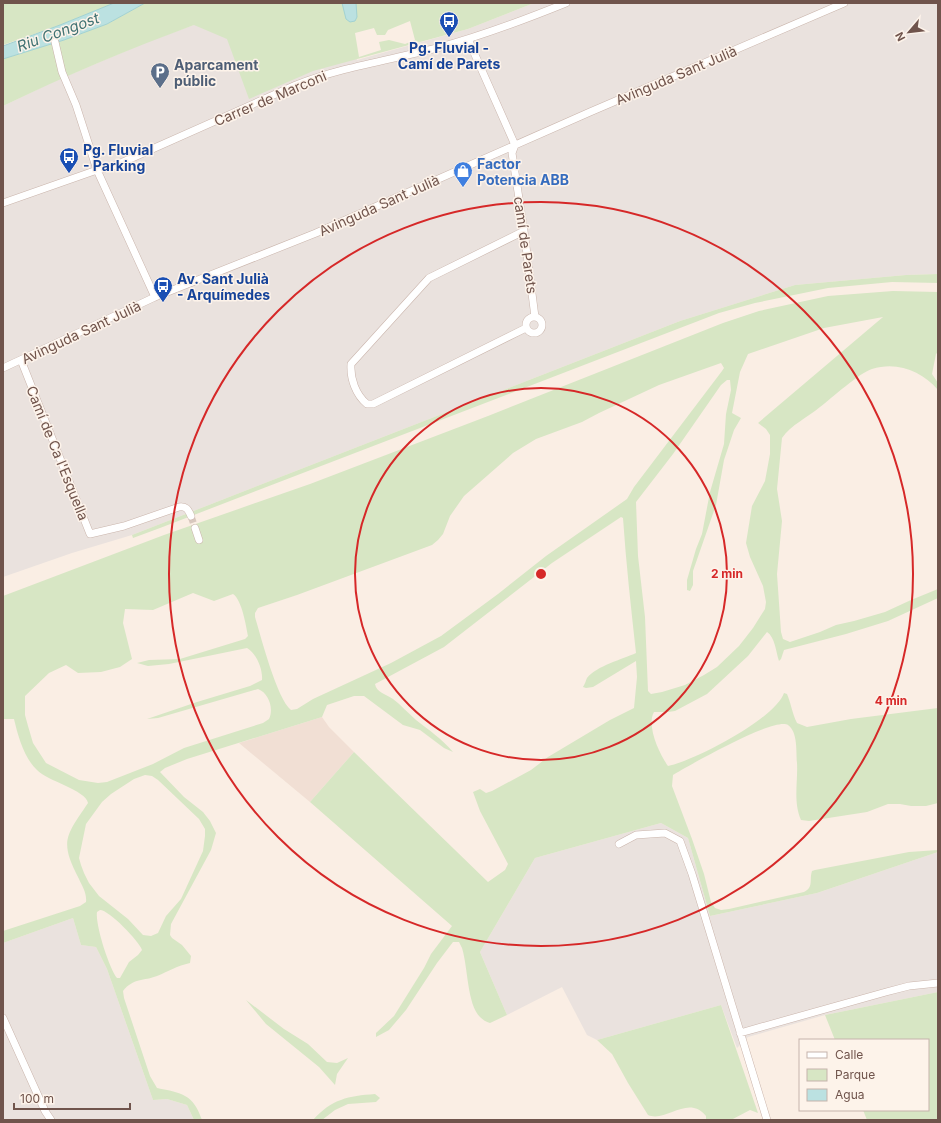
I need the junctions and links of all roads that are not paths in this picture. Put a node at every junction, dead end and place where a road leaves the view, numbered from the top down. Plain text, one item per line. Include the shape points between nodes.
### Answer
1 (566, 3) edge
2 (844, 3) edge
3 (468, 39) junction
4 (55, 42) dead end
5 (515, 145) junction
6 (97, 170) junction
7 (3, 204) edge
8 (524, 231) junction
9 (155, 297) junction
10 (536, 318) junction
11 (526, 328) junction
12 (21, 360) junction
13 (3, 368) edge
14 (191, 516) tunnel mouth
15 (195, 528) tunnel mouth
16 (199, 540) dead end
17 (620, 844) dead end
18 (938, 984) edge
19 (3, 1018) edge
20 (740, 1033) junction
21 (51, 1120) edge
22 (767, 1120) edge

1 - 3 street, Carrer de Marconi
2 - 5 street, Avinguda Sant Julià
3 - 5 street, camí de Parets
3 - 6 street, Carrer de Marconi via 320,76 114,166
4 - 6 street via 62,72 76,105
5 - 8 street, camí de Parets via 512,153
5 - 9 street, Avinguda Sant Julià via 316,233
6 - 7 street, Carrer de Marconi
6 - 9 street
8 - 10 street, camí de Parets
8 - 11 street via 429,278 350,364 352,380 361,400 373,404
9 - 12 street, Avinguda Sant Julià
10 - 11 street via 530,319
10 - 11 street via 542,323 540,331 532,333
12 - 13 street, Avinguda Sant Julià
12 - 14 street, Camí de Ca l'Esquella via 90,534 124,526 179,507 184,507
15 - 16 street
17 - 20 street via 636,835 665,833 680,841
18 - 20 street via 909,986
19 - 21 street via 45,1112
20 - 22 street

